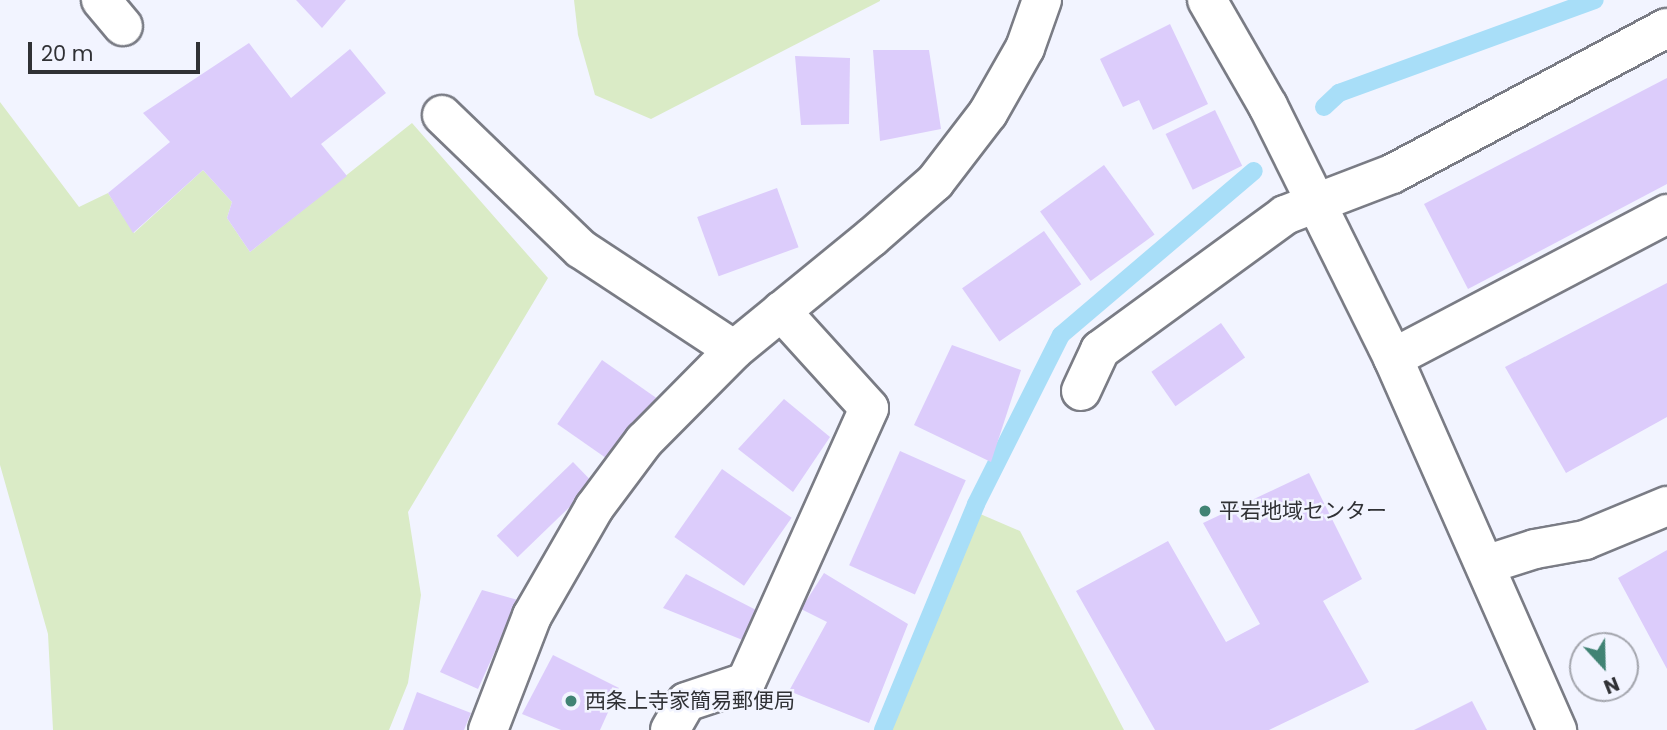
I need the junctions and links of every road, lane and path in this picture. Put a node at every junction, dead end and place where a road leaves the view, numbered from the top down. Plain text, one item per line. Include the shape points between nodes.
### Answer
1 (1042, 0) edge
2 (1207, 0) edge
3 (1667, 28) edge
4 (442, 115) dead end
5 (1318, 202) junction
6 (1667, 214) edge
7 (781, 311) junction
8 (734, 350) junction
9 (1393, 358) junction
10 (1081, 391) dead end
11 (1667, 506) edge
12 (1485, 565) junction
13 (488, 730) edge
14 (670, 730) edge
15 (1557, 730) edge

1 - 7 street via 1025,48 988,113 935,182
2 - 5 street
3 - 5 street via 1392,174
4 - 8 street via 581,249
5 - 9 street
5 - 10 street via 1285,215 1100,349
6 - 9 street
7 - 8 street
7 - 14 street via 869,408 746,682 687,702
8 - 13 street via 644,441 594,508 532,616
9 - 12 street
11 - 12 street via 1585,540
12 - 15 street

